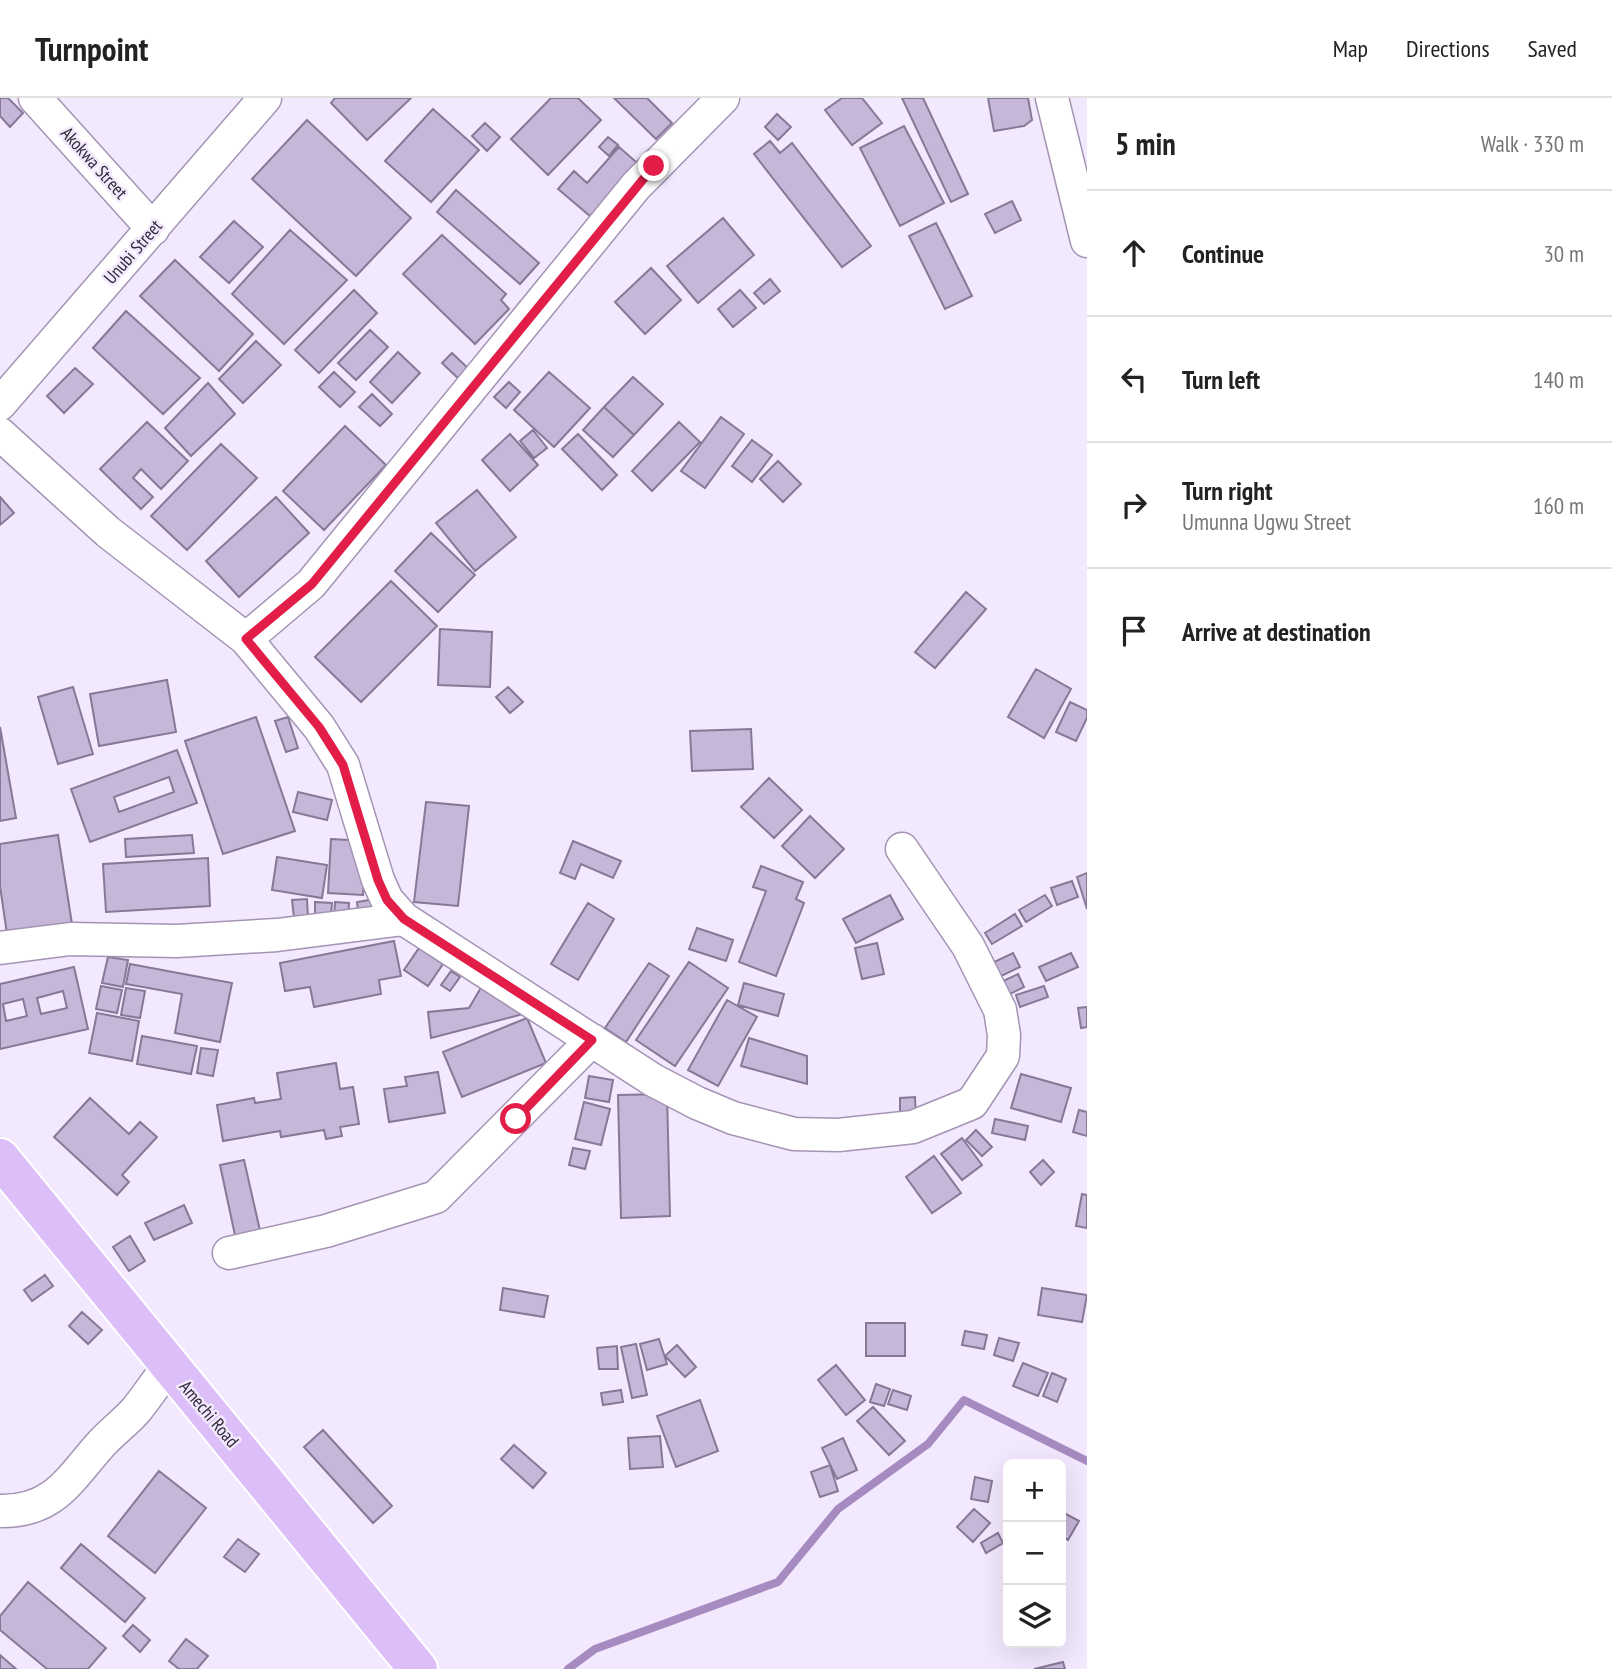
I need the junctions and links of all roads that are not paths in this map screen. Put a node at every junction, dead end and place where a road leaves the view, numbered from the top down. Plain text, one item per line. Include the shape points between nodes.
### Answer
1 (35, 98) edge
2 (265, 98) edge
3 (723, 98) edge
4 (1052, 98) edge
5 (153, 229) junction
6 (1087, 241) edge
7 (0, 404) edge
8 (0, 434) edge
9 (246, 639) junction
10 (902, 849) dead end
11 (404, 919) junction
12 (0, 948) edge
13 (592, 1040) junction
14 (0, 1158) edge
15 (229, 1254) dead end
16 (169, 1366) junction
17 (4, 1516) edge
18 (418, 1669) edge

1 - 5 street, Akokwa Street
2 - 5 street, Unubi Street
3 - 9 street via 636,186 312,584
4 - 6 street
5 - 7 street, Unubi Street
8 - 9 street via 108,532
9 - 11 street via 319,727 343,765 378,880 387,900
10 - 13 street via 968,946 1000,1010 1003,1056 972,1102 913,1128 838,1135 793,1133 733,1118 697,1103
11 - 12 street via 277,935 177,941 70,939
11 - 13 street
13 - 15 street via 436,1197 326,1231
14 - 16 main road, Amechi Road
16 - 17 street via 136,1411 71,1482 43,1502
16 - 18 main road, Amechi Road

